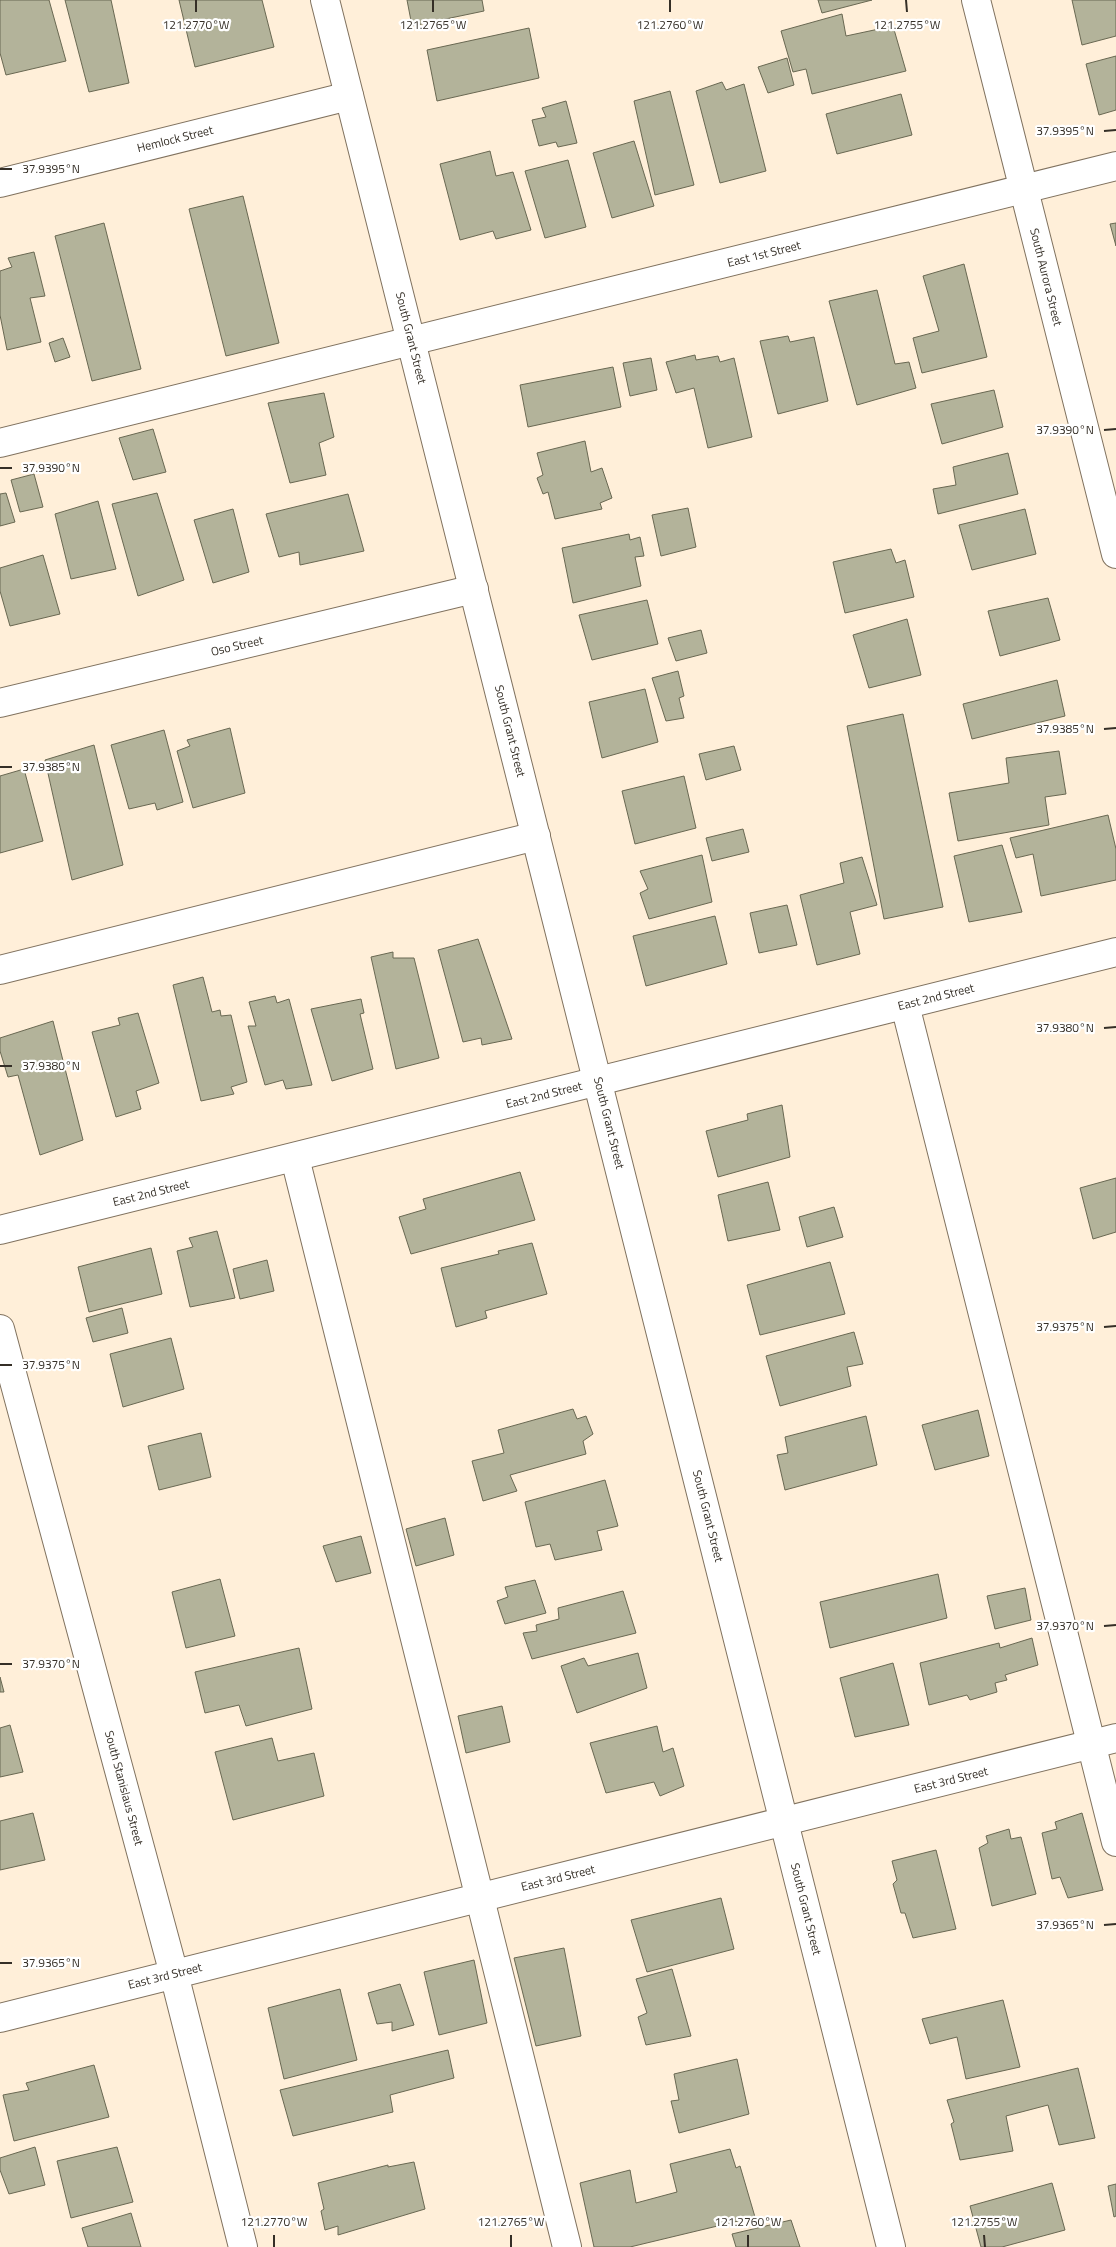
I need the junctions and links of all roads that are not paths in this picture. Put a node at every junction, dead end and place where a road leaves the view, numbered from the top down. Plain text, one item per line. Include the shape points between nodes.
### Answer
1 (326, 0) edge
2 (976, 0) edge
3 (349, 96) junction
4 (1116, 166) edge
5 (0, 183) edge
6 (1024, 188) junction
7 (412, 340) junction
8 (0, 443) edge
9 (1116, 554) edge
10 (474, 589) junction
11 (0, 703) edge
12 (536, 836) junction
13 (1116, 952) edge
14 (0, 970) edge
15 (905, 1005) junction
16 (599, 1081) junction
17 (295, 1158) junction
18 (0, 1230) edge
19 (0, 1329) edge
20 (1104, 1741) edge
21 (784, 1822) junction
22 (1116, 1842) edge
23 (480, 1897) junction
24 (174, 1974) junction
25 (0, 2018) edge
26 (243, 2247) edge
27 (567, 2247) edge
28 (891, 2247) edge

1 - 3 street, South Grant Street
2 - 6 street, South Aurora Street
3 - 5 street, Hemlock Street
3 - 7 street, South Grant Street
4 - 6 street, East 1st Street
6 - 7 street, East 1st Street
6 - 9 street, South Aurora Street
7 - 8 street, East 1st Street
7 - 10 street, South Grant Street
10 - 11 street, Oso Street
10 - 12 street, South Grant Street
12 - 14 street
12 - 16 street, South Grant Street
13 - 15 street, East 2nd Street
15 - 16 street, East 2nd Street
15 - 20 street
16 - 17 street, East 2nd Street
16 - 21 street, South Grant Street
17 - 18 street, East 2nd Street
17 - 23 street
19 - 24 street, South Stanislaus Street
20 - 21 street, East 3rd Street
20 - 22 street
21 - 23 street, East 3rd Street
21 - 28 street, South Grant Street
23 - 24 street, East 3rd Street
23 - 27 street
24 - 25 street, East 3rd Street
24 - 26 street, South Stanislaus Street

